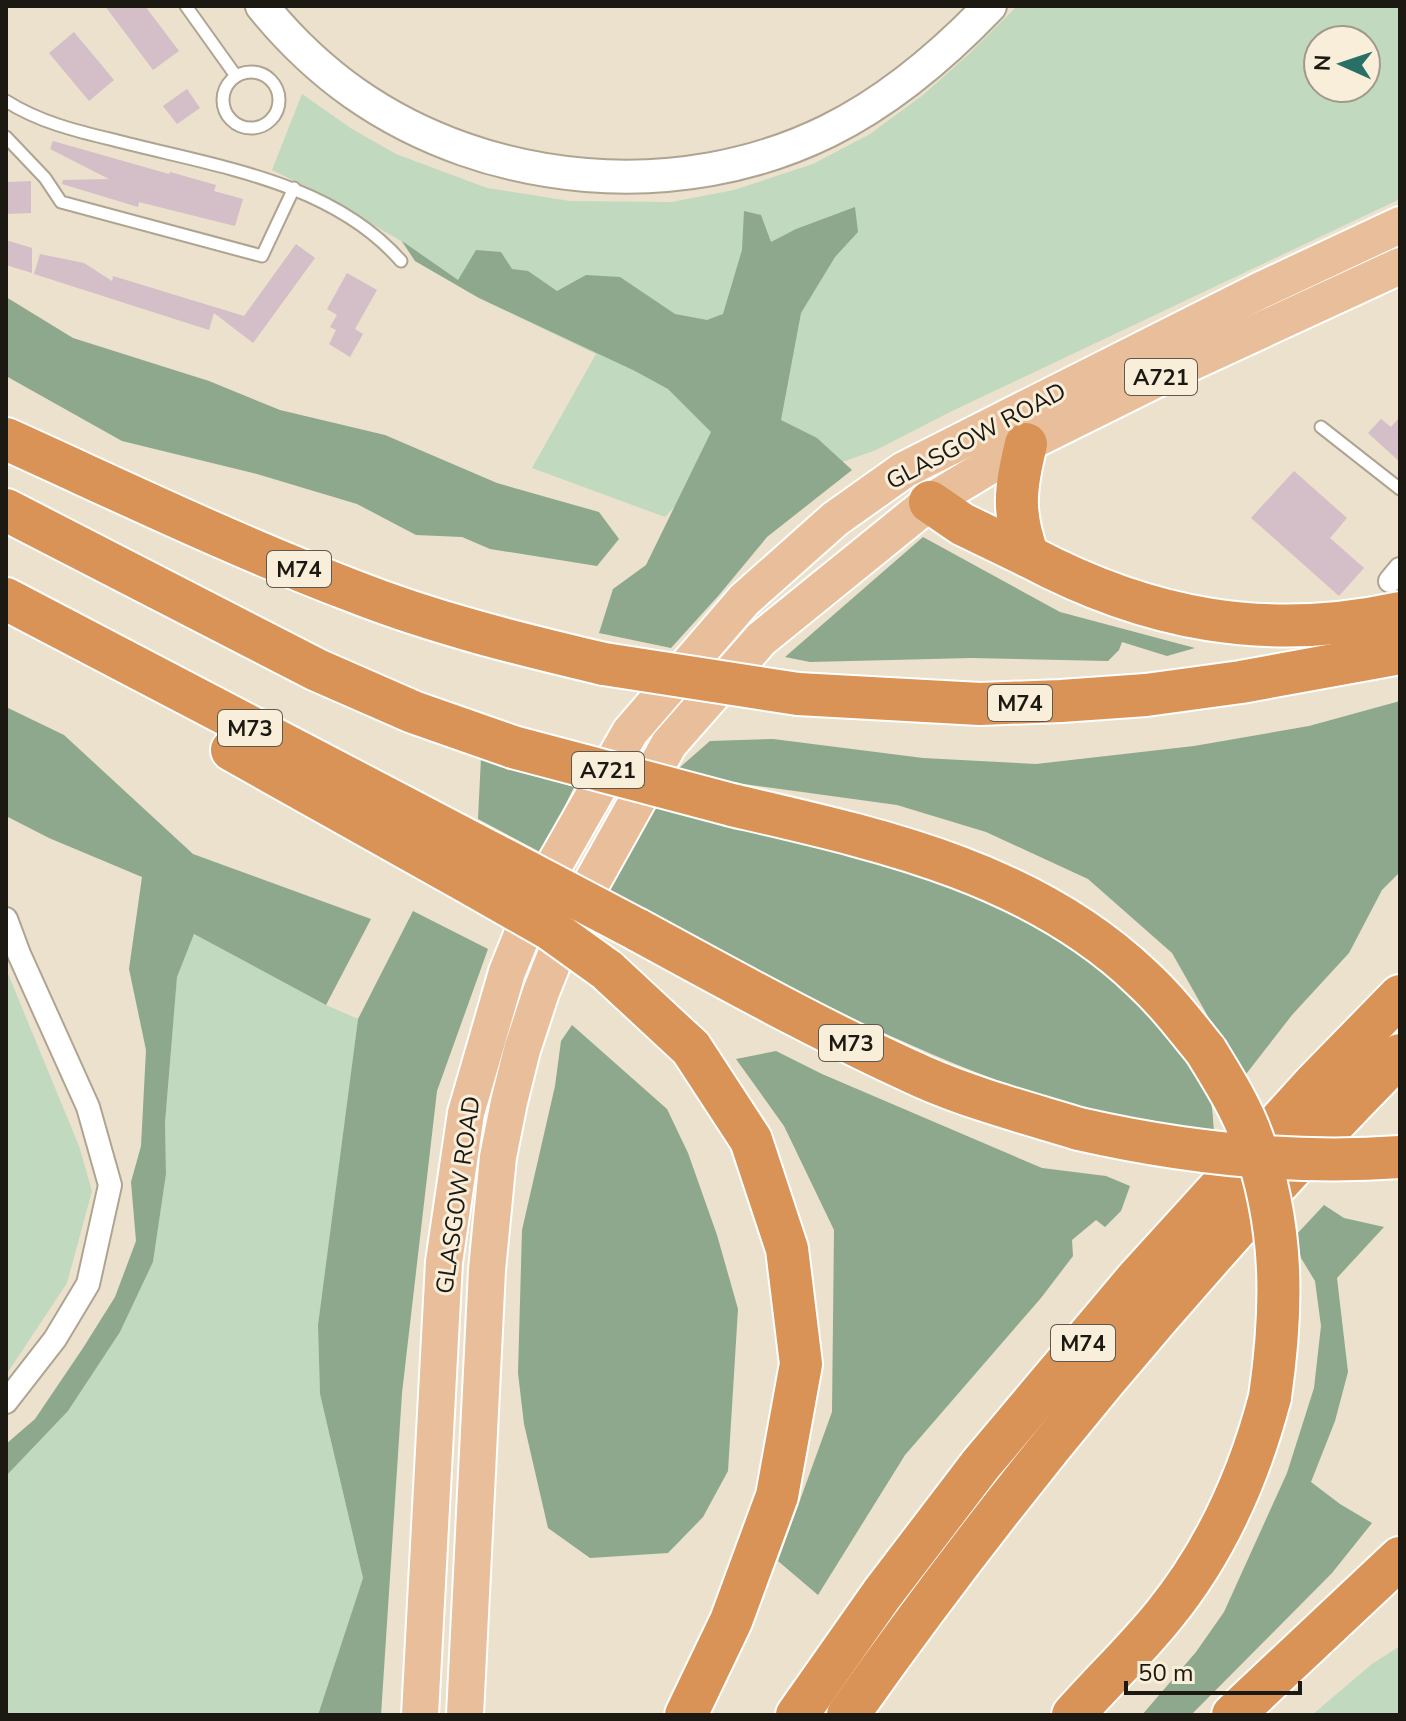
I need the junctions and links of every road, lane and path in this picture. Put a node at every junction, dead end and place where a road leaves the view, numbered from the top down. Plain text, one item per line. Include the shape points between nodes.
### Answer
1 (186, 6) edge
2 (262, 6) edge
3 (990, 6) edge
4 (236, 76) junction
5 (6, 101) edge
6 (6, 137) edge
7 (294, 188) junction
8 (1400, 225) edge
9 (401, 261) dead end
10 (1400, 266) edge
11 (1321, 427) dead end
12 (6, 439) edge
13 (1026, 444) junction
14 (1400, 489) edge
15 (930, 502) junction
16 (6, 510) edge
17 (1028, 556) junction
18 (1397, 588) edge
19 (6, 599) edge
20 (744, 600) junction
21 (6, 622) edge
22 (1400, 641) edge
23 (1400, 653) edge
24 (1241, 682) junction
25 (487, 871) junction
26 (6, 919) edge
27 (1400, 996) edge
28 (1400, 1055) edge
29 (1400, 1157) edge
30 (6, 1402) edge
31 (1400, 1558) edge
32 (1108, 1676) junction
33 (420, 1715) edge
34 (465, 1715) edge
35 (686, 1715) edge
36 (797, 1715) edge
37 (848, 1715) edge
38 (1065, 1715) edge
39 (1073, 1715) edge
40 (1233, 1715) edge

1 - 4 lane
2 - 3 main road via 353,93 448,144 547,170 613,176 711,169 826,132 902,84
4 - 4 lane via 223,97 227,116 243,127 267,123 278,106 272,82 259,73
5 - 7 lane via 55,125
6 - 7 lane via 61,202 262,256
7 - 9 lane via 364,226
8 - 20 main road, GLASGOW ROAD / A721 via 904,470 835,519
10 - 13 main road, GLASGOW ROAD / A721
11 - 14 lane
12 - 24 highway, M74, bridge via 353,591 452,625 604,664 798,694 980,704 1146,695
13 - 15 main road, GLASGOW ROAD / A721
13 - 17 highway via 1015,503
15 - 17 highway
15 - 20 main road via 911,487 899,489
15 - 34 main road, GLASGOW ROAD / A721 via 761,639 669,744 594,875 553,961 519,1063 491,1209
16 - 32 highway, bridge via 317,670 413,712 513,747 947,862 1083,930 1172,1008 1206,1051 1252,1137 1274,1223 1280,1308 1270,1397 1258,1443 1220,1531 1164,1615
17 - 18 highway via 1109,595 1164,611 1259,626 1374,619
19 - 25 highway, M73
20 - 33 main road, GLASGOW ROAD / A721 via 630,732 541,888 502,986 466,1113 444,1262
21 - 25 highway, M73
22 - 24 highway, M74
23 - 24 highway, M74
25 - 29 highway, M73, bridge via 636,929 853,1044 1002,1106 1079,1129 1186,1150 1293,1160
25 - 35 highway, M73, bridge via 691,1048 751,1140 787,1249 801,1364 777,1496 731,1621
26 - 30 street via 88,1107 110,1185 88,1284 55,1339
27 - 36 highway, M74 via 1135,1281 981,1464
28 - 37 highway, M74 via 1218,1248 1068,1425 917,1617
31 - 40 highway
32 - 38 highway
32 - 39 highway

